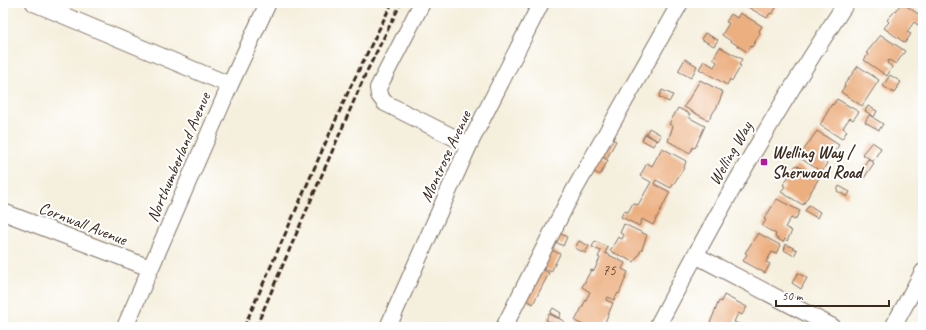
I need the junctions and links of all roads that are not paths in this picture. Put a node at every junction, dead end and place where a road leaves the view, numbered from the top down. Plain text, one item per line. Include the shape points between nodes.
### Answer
1 (34, 3) edge
2 (268, 3) edge
3 (422, 3) edge
4 (541, 3) edge
5 (680, 3) edge
6 (846, 3) edge
7 (230, 85) junction
8 (469, 145) junction
9 (3, 212) edge
10 (695, 255) junction
11 (150, 268) junction
12 (923, 272) edge
13 (125, 327) edge
14 (388, 327) edge
15 (504, 327) edge
16 (657, 327) edge
17 (833, 327) edge
18 (893, 327) edge

1 - 7 street
2 - 7 street, Northumberland Avenue
3 - 8 street via 378,88 379,95 385,103
4 - 8 street, Montrose Avenue
5 - 15 street via 566,204
6 - 10 street, Welling Way via 775,114 718,210
7 - 11 street, Northumberland Avenue
8 - 14 street, Montrose Avenue
9 - 11 street, Cornwall Avenue
10 - 16 street, Welling Way
10 - 17 street
11 - 13 street, Northumberland Avenue
12 - 18 street

